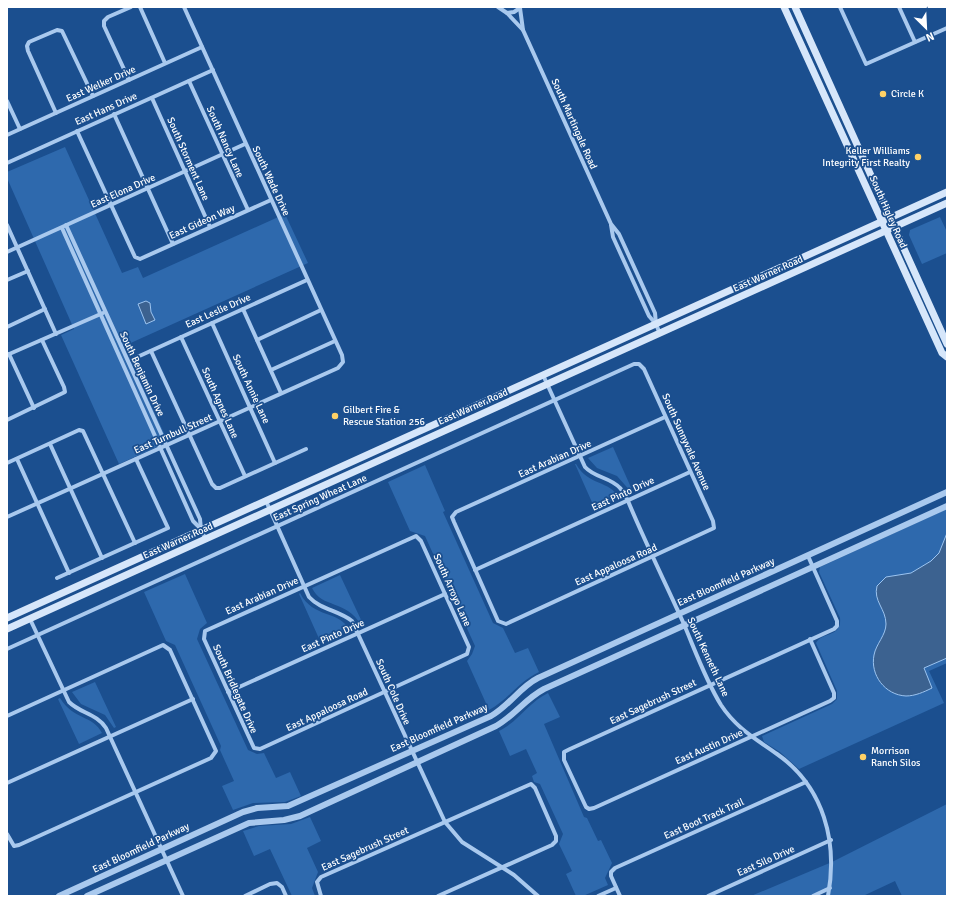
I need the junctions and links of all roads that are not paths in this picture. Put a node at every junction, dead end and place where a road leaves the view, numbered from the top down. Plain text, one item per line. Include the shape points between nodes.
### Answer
1 (131, 7) edge
2 (140, 7) edge
3 (184, 7) edge
4 (498, 7) edge
5 (520, 7) edge
6 (784, 7) edge
7 (795, 7) edge
8 (840, 7) edge
9 (899, 7) edge
10 (507, 13) junction
11 (947, 28) edge
12 (523, 30) junction
13 (915, 42) junction
14 (202, 47) junction
15 (166, 63) junction
16 (212, 70) junction
17 (129, 80) junction
18 (189, 81) junction
19 (93, 96) junction
20 (152, 98) junction
21 (7, 101) edge
22 (56, 113) junction
23 (114, 114) junction
24 (20, 129) junction
25 (77, 131) junction
26 (7, 135) edge
27 (245, 144) junction
28 (222, 155) junction
29 (7, 163) edge
30 (185, 171) junction
31 (148, 188) junction
32 (947, 192) edge
33 (271, 200) junction
34 (947, 203) edge
35 (111, 205) junction
36 (248, 210) junction
37 (890, 218) junction
38 (881, 222) junction
39 (611, 224) junction
40 (7, 225) edge
41 (66, 225) junction
42 (210, 227) junction
43 (895, 227) junction
44 (62, 228) junction
45 (885, 232) junction
46 (173, 244) junction
47 (18, 248) junction
48 (7, 252) edge
49 (28, 271) junction
50 (759, 277) junction
51 (7, 280) edge
52 (307, 280) junction
53 (763, 286) junction
54 (45, 309) junction
55 (243, 309) junction
56 (321, 310) junction
57 (103, 313) junction
58 (212, 323) junction
59 (656, 324) junction
60 (7, 327) edge
61 (56, 334) junction
62 (660, 334) junction
63 (181, 337) junction
64 (42, 340) junction
65 (257, 340) junction
66 (335, 341) junction
67 (947, 344) edge
68 (151, 351) junction
69 (8, 355) edge
70 (947, 357) edge
71 (135, 358) dead end
72 (343, 362) joint
73 (639, 364) joint
74 (270, 370) junction
75 (543, 375) junction
76 (547, 385) junction
77 (281, 393) junction
78 (555, 400) junction
79 (250, 407) junction
80 (34, 408) junction
81 (665, 417) junction
82 (7, 420) edge
83 (220, 421) junction
84 (189, 435) junction
85 (50, 444) junction
86 (166, 445) junction
87 (387, 445) junction
88 (162, 447) junction
89 (306, 449) dead end
90 (392, 455) junction
91 (580, 456) junction
92 (17, 459) junction
93 (136, 459) junction
94 (7, 463) edge
95 (276, 463) junction
96 (690, 472) junction
97 (103, 474) junction
98 (245, 476) junction
99 (70, 489) junction
100 (947, 492) edge
101 (266, 501) junction
102 (628, 502) junction
103 (37, 504) junction
104 (947, 506) edge
105 (270, 510) junction
106 (7, 517) edge
107 (277, 526) junction
108 (714, 528) joint
109 (201, 530) junction
110 (416, 536) joint
111 (206, 540) junction
112 (135, 543) junction
113 (808, 556) junction
114 (653, 557) junction
115 (102, 558) junction
116 (813, 567) junction
117 (475, 570) junction
118 (69, 573) junction
119 (57, 578) dead end
120 (304, 586) junction
121 (445, 594) junction
122 (679, 614) junction
123 (7, 618) edge
124 (30, 619) junction
125 (684, 625) junction
126 (7, 629) edge
127 (358, 633) junction
128 (204, 634) joint
129 (38, 635) junction
130 (810, 639) junction
131 (7, 649) edge
132 (469, 652) joint
133 (711, 684) junction
134 (63, 690) junction
135 (228, 692) junction
136 (384, 692) junction
137 (193, 699) junction
138 (7, 716) edge
139 (110, 736) junction
140 (751, 737) junction
141 (256, 749) joint
142 (411, 752) junction
143 (416, 762) junction
144 (806, 782) junction
145 (7, 783) edge
146 (136, 792) junction
147 (589, 809) joint
148 (445, 822) junction
149 (7, 834) edge
150 (831, 840) junction
151 (162, 849) junction
152 (166, 860) junction
153 (501, 868) junction
154 (616, 888) junction
155 (830, 888) junction
156 (59, 896) edge
157 (87, 896) edge
158 (183, 896) edge
159 (245, 896) edge
160 (286, 896) edge
161 (321, 896) edge
162 (438, 896) edge
163 (538, 896) edge
164 (598, 896) edge
165 (620, 896) edge
166 (708, 896) edge
167 (813, 896) edge
168 (828, 896) edge

1 - 17 street via 104,21
2 - 15 street
3 - 14 street, South Wade Drive
4 - 10 street, South Martingale Road
5 - 10 street via 514,12
5 - 12 street, South Martingale Road
6 - 38 main road, South Higley Road
7 - 37 main road, South Higley Road
8 - 13 street via 866,64
9 - 13 street
10 - 12 street, South Martingale Road
11 - 13 street
12 - 39 street, South Martingale Road
14 - 15 street, East Welker Drive
14 - 16 street, South Wade Drive
15 - 17 street, East Welker Drive
16 - 18 street, East Hans Drive
16 - 27 street, South Wade Drive
17 - 19 street, East Welker Drive
18 - 20 street, East Hans Drive
18 - 28 street, South Nancy Lane
19 - 22 street, East Welker Drive
19 - 22 street via 62,31 57,30 29,42 27,46
20 - 23 street, East Hans Drive
20 - 30 street, South Storment Lane
21 - 24 street
22 - 24 street, East Welker Drive
23 - 25 street, East Hans Drive
23 - 31 street
24 - 26 street, East Welker Drive
25 - 29 street, East Hans Drive
25 - 35 street
27 - 28 street, East Elona Drive
27 - 33 street, South Wade Drive
28 - 30 street, East Elona Drive
28 - 36 street, South Nancy Lane
30 - 31 street, East Elona Drive
30 - 42 street, South Storment Lane
31 - 35 street, East Elona Drive
31 - 46 street
32 - 37 main road, East Warner Road
33 - 36 street, East Gideon Way
33 - 52 street, South Wade Drive
34 - 43 main road, East Warner Road
35 - 41 street, East Elona Drive
35 - 46 street, East Gideon Way via 135,257 140,259
36 - 42 street, East Gideon Way
37 - 38 main road, East Warner Road
37 - 43 main road, South Higley Road
38 - 45 main road, South Higley Road
38 - 50 main road, East Warner Road
39 - 59 street, South Martingale Road via 613,237 649,316
39 - 59 street, South Martingale Road via 620,234 655,313
40 - 47 street
41 - 44 street, East Elona Drive
41 - 57 street, South Benjamin Drive
42 - 46 street, East Gideon Way
43 - 45 main road, East Warner Road
43 - 67 main road, South Higley Road
44 - 47 street, East Elona Drive
44 - 57 street, South Benjamin Drive
45 - 53 main road, East Warner Road
45 - 70 main road, South Higley Road via 942,353
47 - 48 street, East Elona Drive
47 - 49 street
49 - 51 street
49 - 54 street
50 - 53 main road
50 - 59 main road, East Warner Road
52 - 55 street, East Leslie Drive
52 - 56 street, South Wade Drive
53 - 62 main road, East Warner Road
54 - 60 street
54 - 61 street
55 - 58 street, East Leslie Drive
55 - 65 street
56 - 65 street
56 - 66 street, South Wade Drive
57 - 61 street
57 - 86 street, South Benjamin Drive
57 - 88 street, South Benjamin Drive
58 - 63 street, East Leslie Drive
58 - 79 street, South Annie Lane
59 - 62 street, South Martingale Road
59 - 75 main road, East Warner Road
61 - 64 street
62 - 76 main road, East Warner Road
63 - 68 street, East Leslie Drive
63 - 83 street, South Agnes Lane
64 - 69 street
64 - 80 street via 65,392
65 - 74 street
66 - 72 street, South Wade Drive
66 - 74 street
68 - 71 street, East Leslie Drive
68 - 84 street
69 - 80 street
72 - 77 street, East Turnbull Street via 338,368
73 - 78 street, East Spring Wheat Lane
73 - 81 street, South Sunnyvale Avenue via 644,369
74 - 77 street
75 - 76 street, South Kenneth Lane
75 - 87 main road, East Warner Road
76 - 78 street, South Kenneth Lane
76 - 90 main road, East Warner Road
77 - 79 street, East Turnbull Street
78 - 91 street, South Kenneth Lane
78 - 107 street, East Spring Wheat Lane
79 - 83 street, East Turnbull Street
79 - 95 street, South Annie Lane
80 - 82 street
81 - 91 street, East Arabian Drive
81 - 96 street, South Sunnyvale Avenue
83 - 84 street, East Turnbull Street
83 - 98 street, South Agnes Lane
84 - 86 street, East Turnbull Street
84 - 98 street via 216,488
85 - 92 street
85 - 97 street via 79,430 83,431
85 - 99 street
86 - 88 street, East Turnbull Street
86 - 109 street, South Benjamin Drive via 200,519
87 - 90 main road
87 - 101 main road, East Warner Road
88 - 93 street, East Turnbull Street
88 - 109 street, South Benjamin Drive via 193,521
89 - 95 street
90 - 105 main road, East Warner Road
91 - 102 street, South Kenneth Lane via 590,473 621,488
91 - 117 street, East Arabian Drive via 456,512 452,517
92 - 94 street
92 - 103 street
93 - 97 street, East Turnbull Street
93 - 112 street via 168,528
95 - 98 street
96 - 102 street, East Pinto Drive
96 - 108 street, South Sunnyvale Avenue
97 - 99 street, East Turnbull Street
97 - 112 street
99 - 103 street, East Turnbull Street
99 - 115 street
100 - 113 street, East Bloomfield Parkway
101 - 105 street, South Cole Drive
101 - 109 main road, East Warner Road
102 - 114 street, South Kenneth Lane
102 - 117 street, East Pinto Drive
103 - 106 street, East Turnbull Street
103 - 118 street
104 - 116 street, East Bloomfield Parkway
105 - 107 street, South Cole Drive
105 - 111 main road, East Warner Road
107 - 120 street, South Cole Drive
107 - 129 street, East Spring Wheat Lane
108 - 114 street, East Appaloosa Road
109 - 111 street, South Benjamin Drive
109 - 123 main road, East Warner Road
110 - 120 street, East Arabian Drive
110 - 121 street, South Arroyo Lane
111 - 124 main road, East Warner Road
112 - 115 street
113 - 116 street
113 - 122 street, East Bloomfield Parkway
114 - 117 street, East Appaloosa Road via 502,624 498,621
114 - 122 street, South Kenneth Lane
115 - 118 street
116 - 125 street, East Bloomfield Parkway
116 - 130 street, East Sagebrush Street via 837,626
118 - 119 street
120 - 127 street, South Cole Drive via 315,603 344,615 352,621
120 - 128 street, East Arabian Drive via 207,629
121 - 127 street, East Pinto Drive
121 - 132 street, South Arroyo Lane
122 - 125 street, South Kenneth Lane
122 - 142 street, East Bloomfield Parkway via 526,684 499,711
124 - 126 main road, East Warner Road
124 - 129 street
125 - 133 street, South Kenneth Lane
125 - 143 street, East Bloomfield Parkway via 544,689 530,697 503,722
127 - 135 street, East Pinto Drive
127 - 136 street, South Cole Drive
128 - 135 street, South Bridlegate Drive
129 - 131 street, East Spring Wheat Lane
129 - 134 street
130 - 133 street, East Sagebrush Street
130 - 140 street, East Austin Drive via 834,698
132 - 136 street, East Appaloosa Road
133 - 140 street, South Kenneth Lane via 729,715
133 - 147 street, East Sagebrush Street via 564,752 567,766
134 - 137 street via 161,646 167,646
134 - 138 street
134 - 139 street via 74,707 101,721
135 - 141 street, South Bridlegate Drive
136 - 141 street, East Appaloosa Road
136 - 142 street, South Cole Drive
137 - 139 street
137 - 146 street via 216,753 211,758
139 - 145 street
139 - 146 street
140 - 144 street, South Kenneth Lane via 778,755
140 - 147 street, East Austin Drive
142 - 143 street, South Cole Drive
142 - 151 street, East Bloomfield Parkway via 288,806 257,808 243,812
143 - 148 street, South Cole Drive
143 - 152 street, East Bloomfield Parkway via 300,816 249,824
144 - 150 street, South Kenneth Lane via 822,811
144 - 154 street, East Boot Track Trail via 622,865 611,872
146 - 149 street via 19,845 14,846
146 - 151 street
148 - 153 street, South Cole Drive via 462,842
148 - 153 street, East Sagebrush Street via 531,784 535,788 556,841
148 - 161 street, East Sagebrush Street via 321,877 316,882
150 - 155 street, South Kenneth Lane
150 - 166 street, East Silo Drive
151 - 152 street
151 - 156 street, East Bloomfield Parkway
152 - 157 street, East Bloomfield Parkway
152 - 158 street
153 - 162 street
153 - 163 street, South Cole Drive via 514,875
154 - 164 street
154 - 165 street
155 - 167 street
155 - 168 street, South Kenneth Lane
159 - 160 street via 277,883

